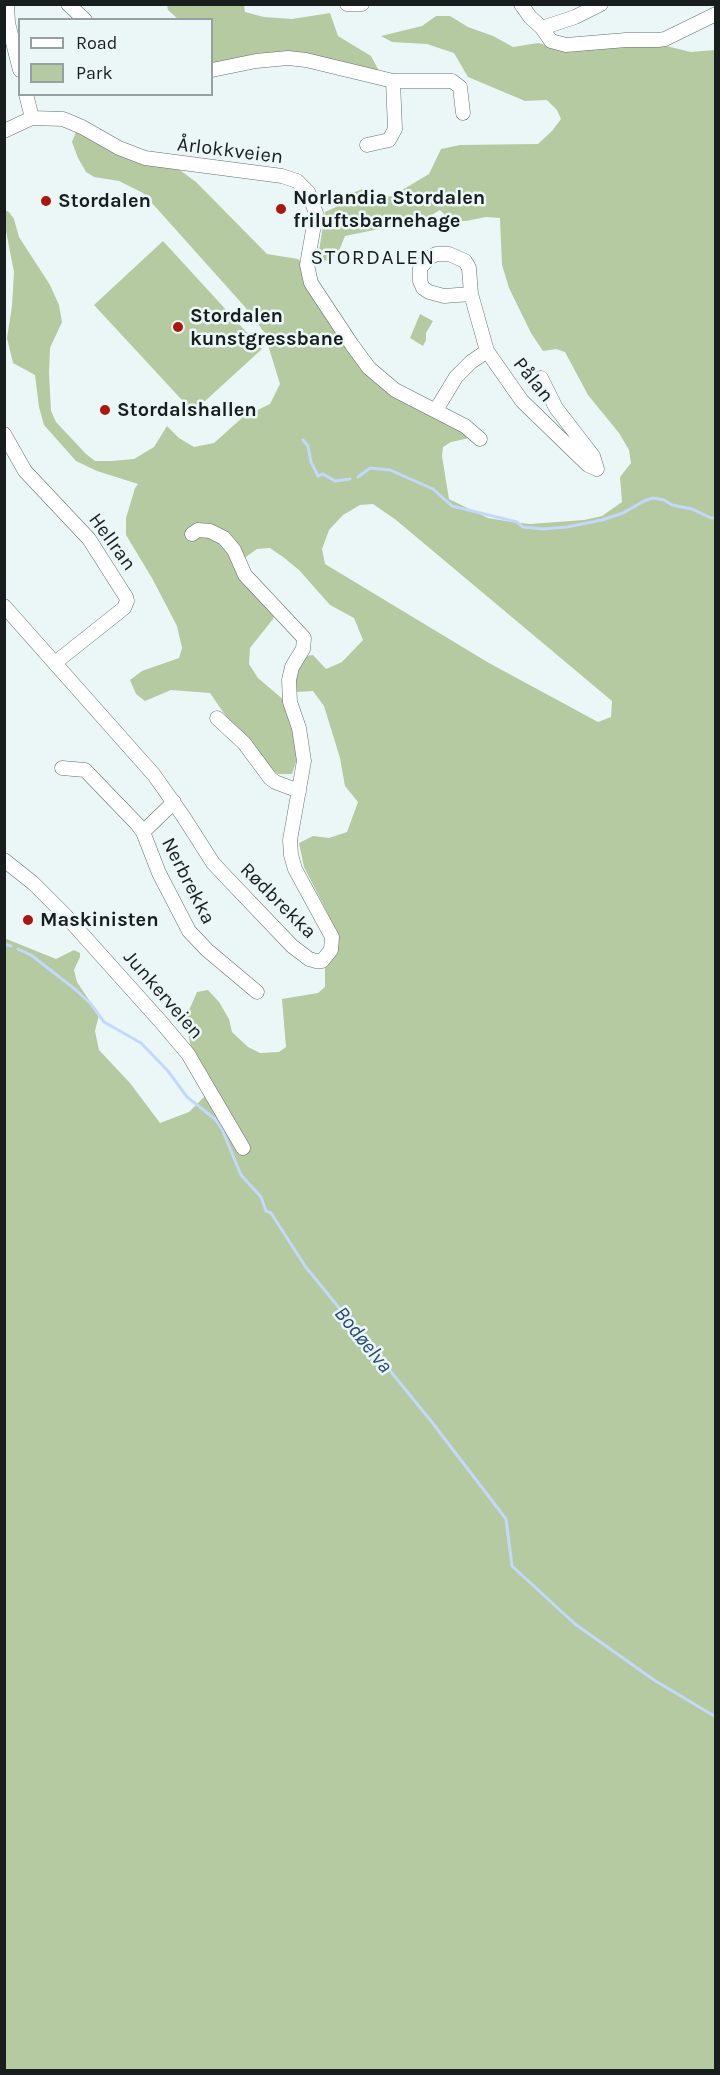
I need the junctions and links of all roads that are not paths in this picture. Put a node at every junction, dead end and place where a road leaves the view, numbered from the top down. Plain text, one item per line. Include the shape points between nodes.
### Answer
1 (7, 4) edge
2 (68, 4) edge
3 (347, 4) edge
4 (362, 4) edge
5 (521, 4) edge
6 (601, 4) edge
7 (716, 14) edge
8 (84, 18) edge
9 (542, 28) junction
10 (18, 62) edge
11 (213, 70) edge
12 (393, 81) junction
13 (26, 96) edge
14 (463, 113) dead end
15 (32, 118) junction
16 (4, 131) edge
17 (368, 145) dead end
18 (471, 294) dead end
19 (487, 351) junction
20 (541, 378) dead end
21 (436, 410) junction
22 (4, 434) edge
23 (480, 439) dead end
24 (192, 534) dead end
25 (4, 606) edge
26 (56, 662) junction
27 (217, 718) dead end
28 (62, 768) dead end
29 (299, 790) junction
30 (174, 802) junction
31 (143, 832) junction
32 (4, 860) edge
33 (257, 992) dead end
34 (243, 1148) dead end

1 - 10 street
2 - 8 street
3 - 4 street
5 - 9 street
6 - 9 street
7 - 9 street via 658,40 566,45 551,41
11 - 12 street via 288,58
12 - 14 street via 457,83
12 - 17 street via 395,129 389,140
13 - 15 street
15 - 16 street, Årlokkveien
15 - 21 street, Årlokkveien via 73,122 145,159 297,181 314,206 307,265 317,293 369,368 395,390
18 - 19 street, Pålan
19 - 20 street, Pålan via 522,401 588,465 597,469 593,456 556,408
19 - 21 street via 456,376
21 - 23 street, Årlokkveien
22 - 26 street, Hellran via 25,471 89,539 126,597 124,608
24 - 29 street, Rødbrekka via 203,530 224,538 245,575 304,638 303,649 290,672 288,692 302,747
25 - 26 street, Rødbrekka
26 - 30 street, Rødbrekka
27 - 29 street via 244,743 270,778
28 - 31 street, Nerbrekka via 81,768 90,773
29 - 30 street, Rødbrekka via 291,855 332,937 332,950 322,961 301,954 226,878
30 - 31 street, Nerbrekka
31 - 33 street, Nerbrekka via 189,931
32 - 34 street, Junkerveien via 65,915 188,1054

